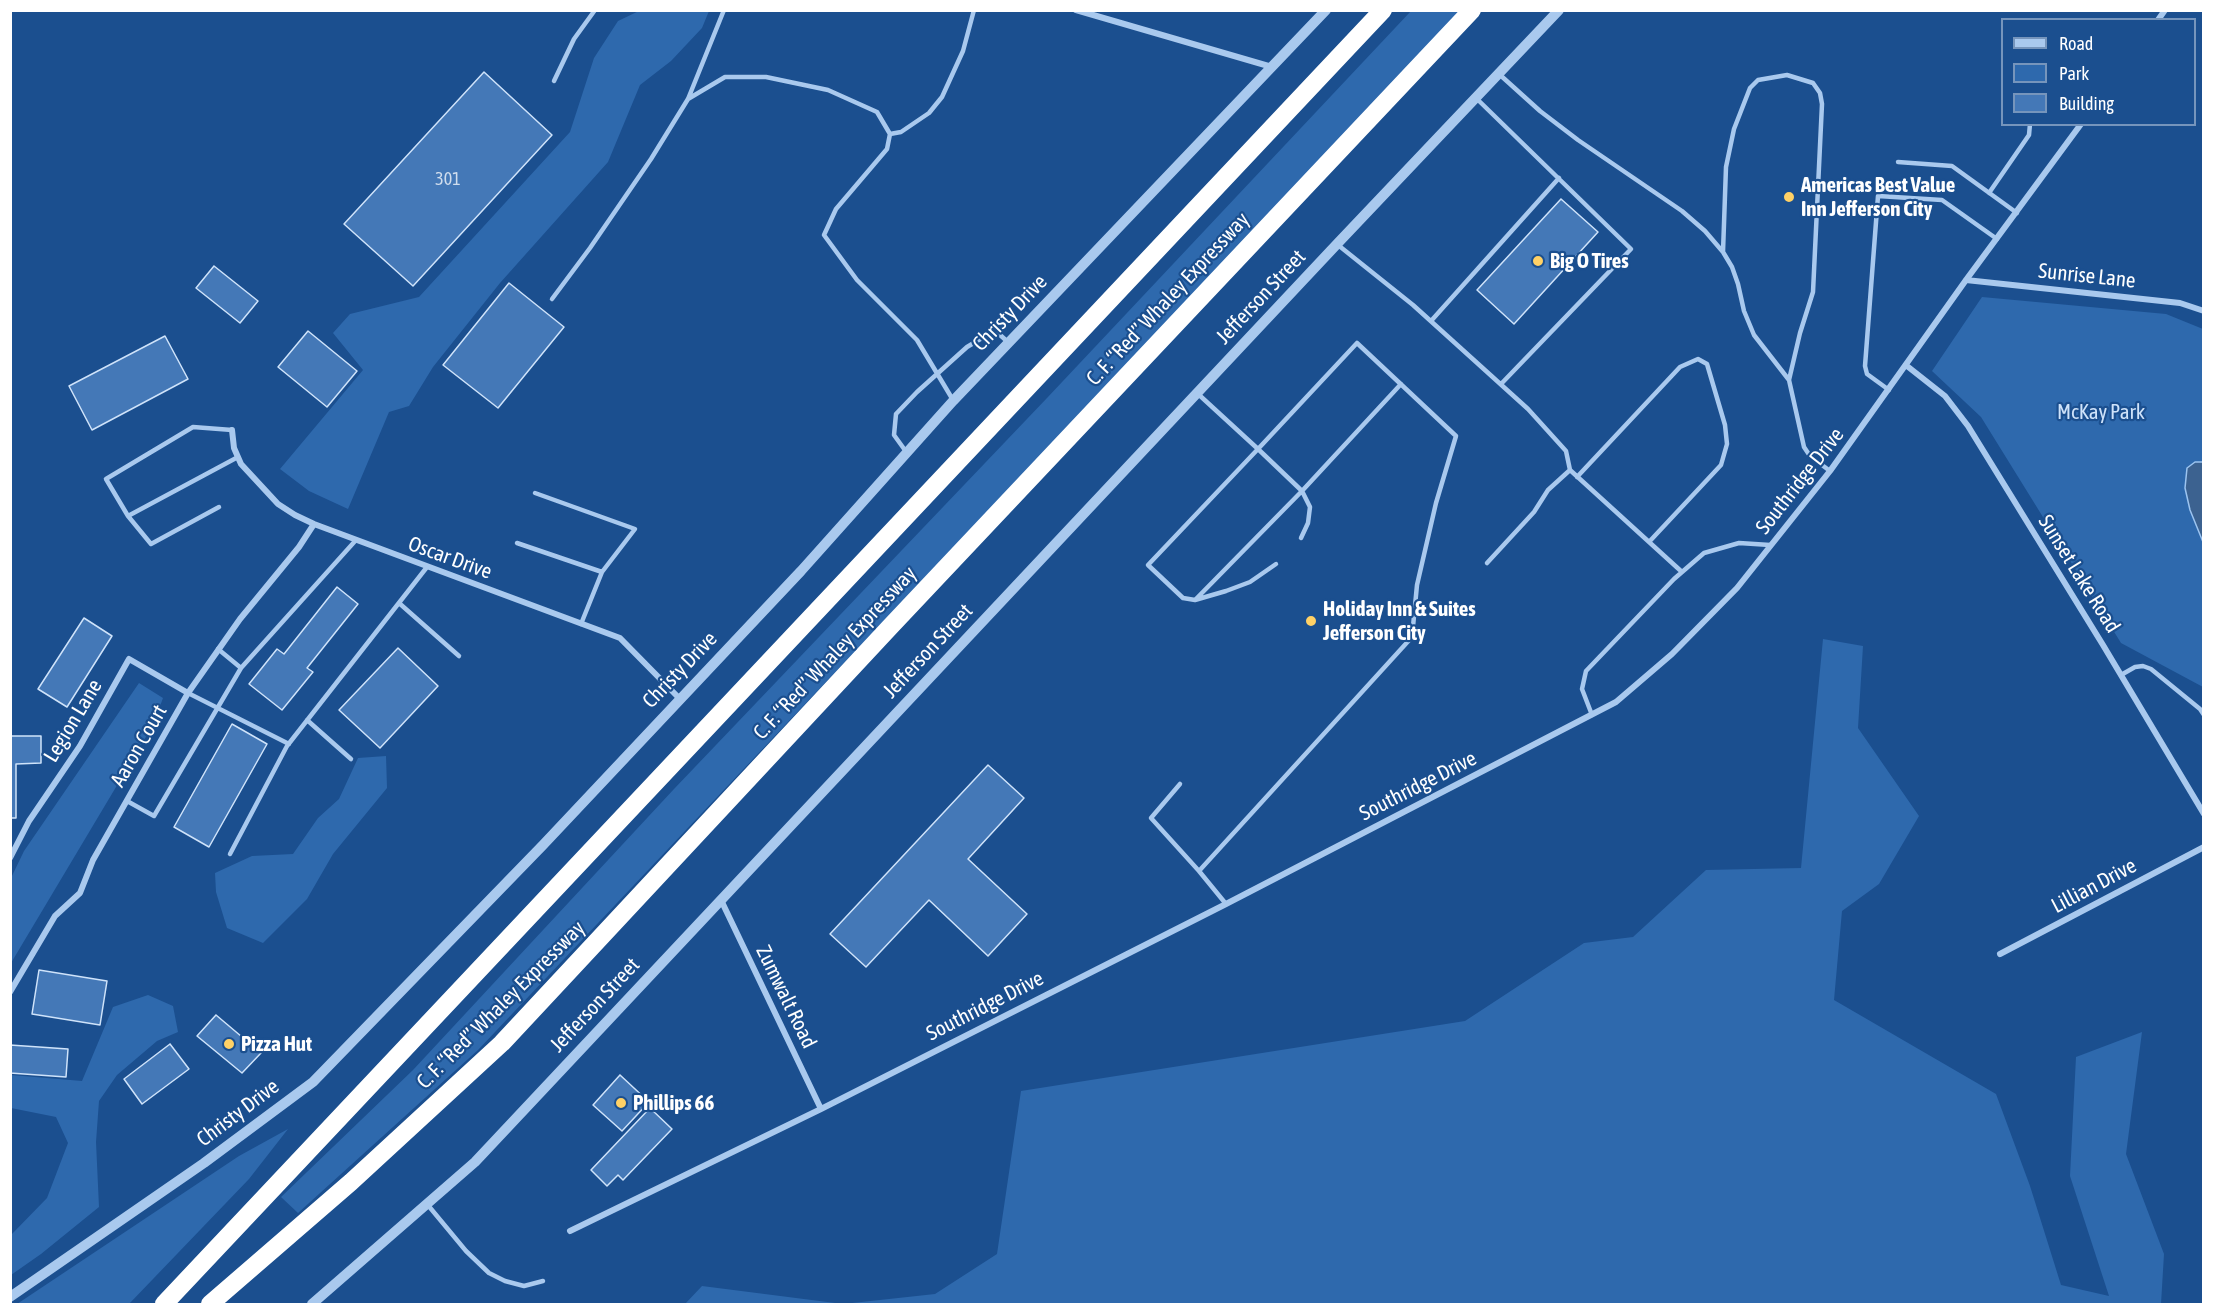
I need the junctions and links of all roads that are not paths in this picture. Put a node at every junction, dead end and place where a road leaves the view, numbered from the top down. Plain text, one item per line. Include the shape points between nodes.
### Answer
1 (595, 10) edge
2 (724, 10) edge
3 (974, 10) edge
4 (1076, 10) edge
5 (1326, 10) edge
6 (1383, 10) edge
7 (1472, 10) edge
8 (1559, 10) edge
9 (1273, 67) junction
10 (1499, 74) junction
11 (554, 81) dead end
12 (1476, 98) junction
13 (688, 99) junction
14 (2030, 126) edge
15 (2080, 126) edge
16 (890, 134) junction
17 (1898, 162) dead end
18 (1559, 178) junction
19 (1989, 193) junction
20 (2016, 213) junction
21 (1997, 239) junction
22 (1337, 244) junction
23 (1723, 252) junction
24 (1966, 280) junction
25 (552, 299) dead end
26 (2204, 311) edge
27 (1431, 321) junction
28 (1009, 343) junction
29 (1907, 366) junction
30 (938, 375) junction
31 (1789, 380) junction
32 (1401, 384) junction
33 (1501, 384) junction
34 (1889, 390) junction
35 (1197, 393) junction
36 (954, 401) junction
37 (232, 430) joint
38 (1258, 448) junction
39 (907, 453) junction
40 (238, 457) junction
41 (1570, 470) junction
42 (1830, 471) junction
43 (1577, 477) junction
44 (1302, 490) junction
45 (535, 493) dead end
46 (219, 507) dead end
47 (128, 516) junction
48 (314, 525) junction
49 (1301, 538) dead end
50 (356, 540) junction
51 (1649, 542) junction
52 (517, 543) dead end
53 (1770, 546) junction
54 (1487, 563) dead end
55 (1276, 564) dead end
56 (427, 567) junction
57 (602, 572) junction
58 (1682, 572) junction
59 (1195, 600) junction
60 (399, 603) junction
61 (582, 624) junction
62 (218, 649) junction
63 (459, 656) dead end
64 (241, 668) junction
65 (2121, 675) junction
66 (188, 693) junction
67 (679, 699) junction
68 (218, 707) junction
69 (1592, 715) junction
70 (2204, 715) edge
71 (308, 720) junction
72 (289, 744) junction
73 (351, 759) dead end
74 (1180, 784) dead end
75 (127, 801) junction
76 (2204, 814) edge
77 (2204, 847) edge
78 (230, 854) dead end
79 (10, 858) edge
80 (1199, 871) junction
81 (721, 900) junction
82 (1226, 904) junction
83 (2000, 954) dead end
84 (10, 992) edge
85 (821, 1109) junction
86 (427, 1204) junction
87 (570, 1231) dead end
88 (543, 1281) dead end
89 (10, 1297) edge
90 (166, 1302) edge
91 (210, 1305) edge
92 (312, 1305) edge

1 - 11 lane via 574,39
2 - 13 lane
3 - 16 lane via 963,51 942,97 929,113 901,132
4 - 9 street
5 - 9 street, Christy Drive
6 - 90 highway, C. F. “Red” Whaley Expressway
7 - 91 highway, C. F. “Red” Whaley Expressway via 502,1043
8 - 10 street, Jefferson Street
9 - 28 street, Christy Drive
10 - 12 street, Jefferson Street
10 - 23 lane via 1578,140 1682,211
12 - 18 lane
12 - 22 street, Jefferson Street
13 - 16 lane via 724,77 766,77 828,90 877,112
13 - 25 lane
14 - 19 lane via 2029,135
15 - 20 street, Southridge Drive
16 - 30 lane via 887,149 836,209 824,235 857,280 917,340
17 - 19 lane via 1952,166
18 - 27 lane
18 - 33 lane via 1631,249
19 - 20 lane
20 - 21 street, Southridge Drive
21 - 24 street, Southridge Drive
21 - 34 lane via 1942,200 1878,196 1865,366 1867,375
22 - 27 lane
22 - 35 street, Jefferson Street
23 - 31 lane via 1732,267 1754,335
23 - 31 lane via 1726,167 1734,129 1750,88 1758,80 1787,75 1813,83 1822,105 1813,291
24 - 26 street, Sunrise Lane via 2180,303
24 - 29 street, Southridge Drive
27 - 33 lane
28 - 30 lane via 999,334 987,335
28 - 36 street, Christy Drive
29 - 34 street, Southridge Drive
29 - 65 street, Sunset Lake Road via 1945,396 1968,426
30 - 36 lane
30 - 39 lane via 896,414 894,435
31 - 42 lane via 1804,447
32 - 38 lane via 1357,343
32 - 44 lane
32 - 80 lane via 1456,436 1417,585 1412,637
33 - 41 lane via 1566,451
34 - 42 street, Southridge Drive
35 - 38 lane
35 - 81 street, Jefferson Street
36 - 39 street, Christy Drive
37 - 40 street, Oscar Drive
37 - 47 lane via 193,427 106,479
38 - 44 lane
38 - 59 lane via 1148,565 1183,598
39 - 67 street, Christy Drive
40 - 47 lane
40 - 48 street, Oscar Drive via 278,504
41 - 43 lane
41 - 54 lane via 1548,490 1534,512
42 - 53 street, Southridge Drive
43 - 51 lane
43 - 51 lane via 1680,367 1698,359 1707,364 1725,425 1727,444 1721,465
44 - 49 lane via 1310,507
44 - 59 lane
45 - 57 lane via 634,530
46 - 47 lane via 151,544
48 - 50 street, Oscar Drive
48 - 62 street, Aaron Court
50 - 56 street, Oscar Drive
50 - 64 lane
51 - 58 lane
52 - 57 lane
53 - 58 lane via 1739,543 1704,553
53 - 69 street, Southridge Drive via 1737,588 1672,654 1616,702
55 - 59 lane via 1250,582
56 - 60 lane
56 - 61 street, Oscar Drive
57 - 61 lane
58 - 69 lane via 1586,670 1582,689
60 - 63 lane
60 - 71 lane
61 - 67 street, Oscar Drive via 620,638
62 - 64 lane
62 - 66 street, Aaron Court
64 - 68 lane
65 - 70 lane via 2135,667 2151,669
65 - 76 street, Sunset Lake Road
66 - 68 lane
66 - 75 street, Aaron Court
66 - 79 street, Legion Lane via 129,659
67 - 89 street, Christy Drive via 313,1082
68 - 72 lane
68 - 75 lane via 154,816
69 - 82 street, Southridge Drive
71 - 72 lane
71 - 73 lane
72 - 78 lane
74 - 80 lane via 1151,818
75 - 84 street, Aaron Court via 93,860 80,893 55,916
77 - 83 street, Lillian Drive
80 - 82 lane
81 - 85 street, Zumwalt Road
81 - 86 street, Jefferson Street via 475,1162
82 - 85 street, Southridge Drive
85 - 87 street, Southridge Drive
86 - 88 lane via 489,1273 524,1286
86 - 92 street, Jefferson Street

